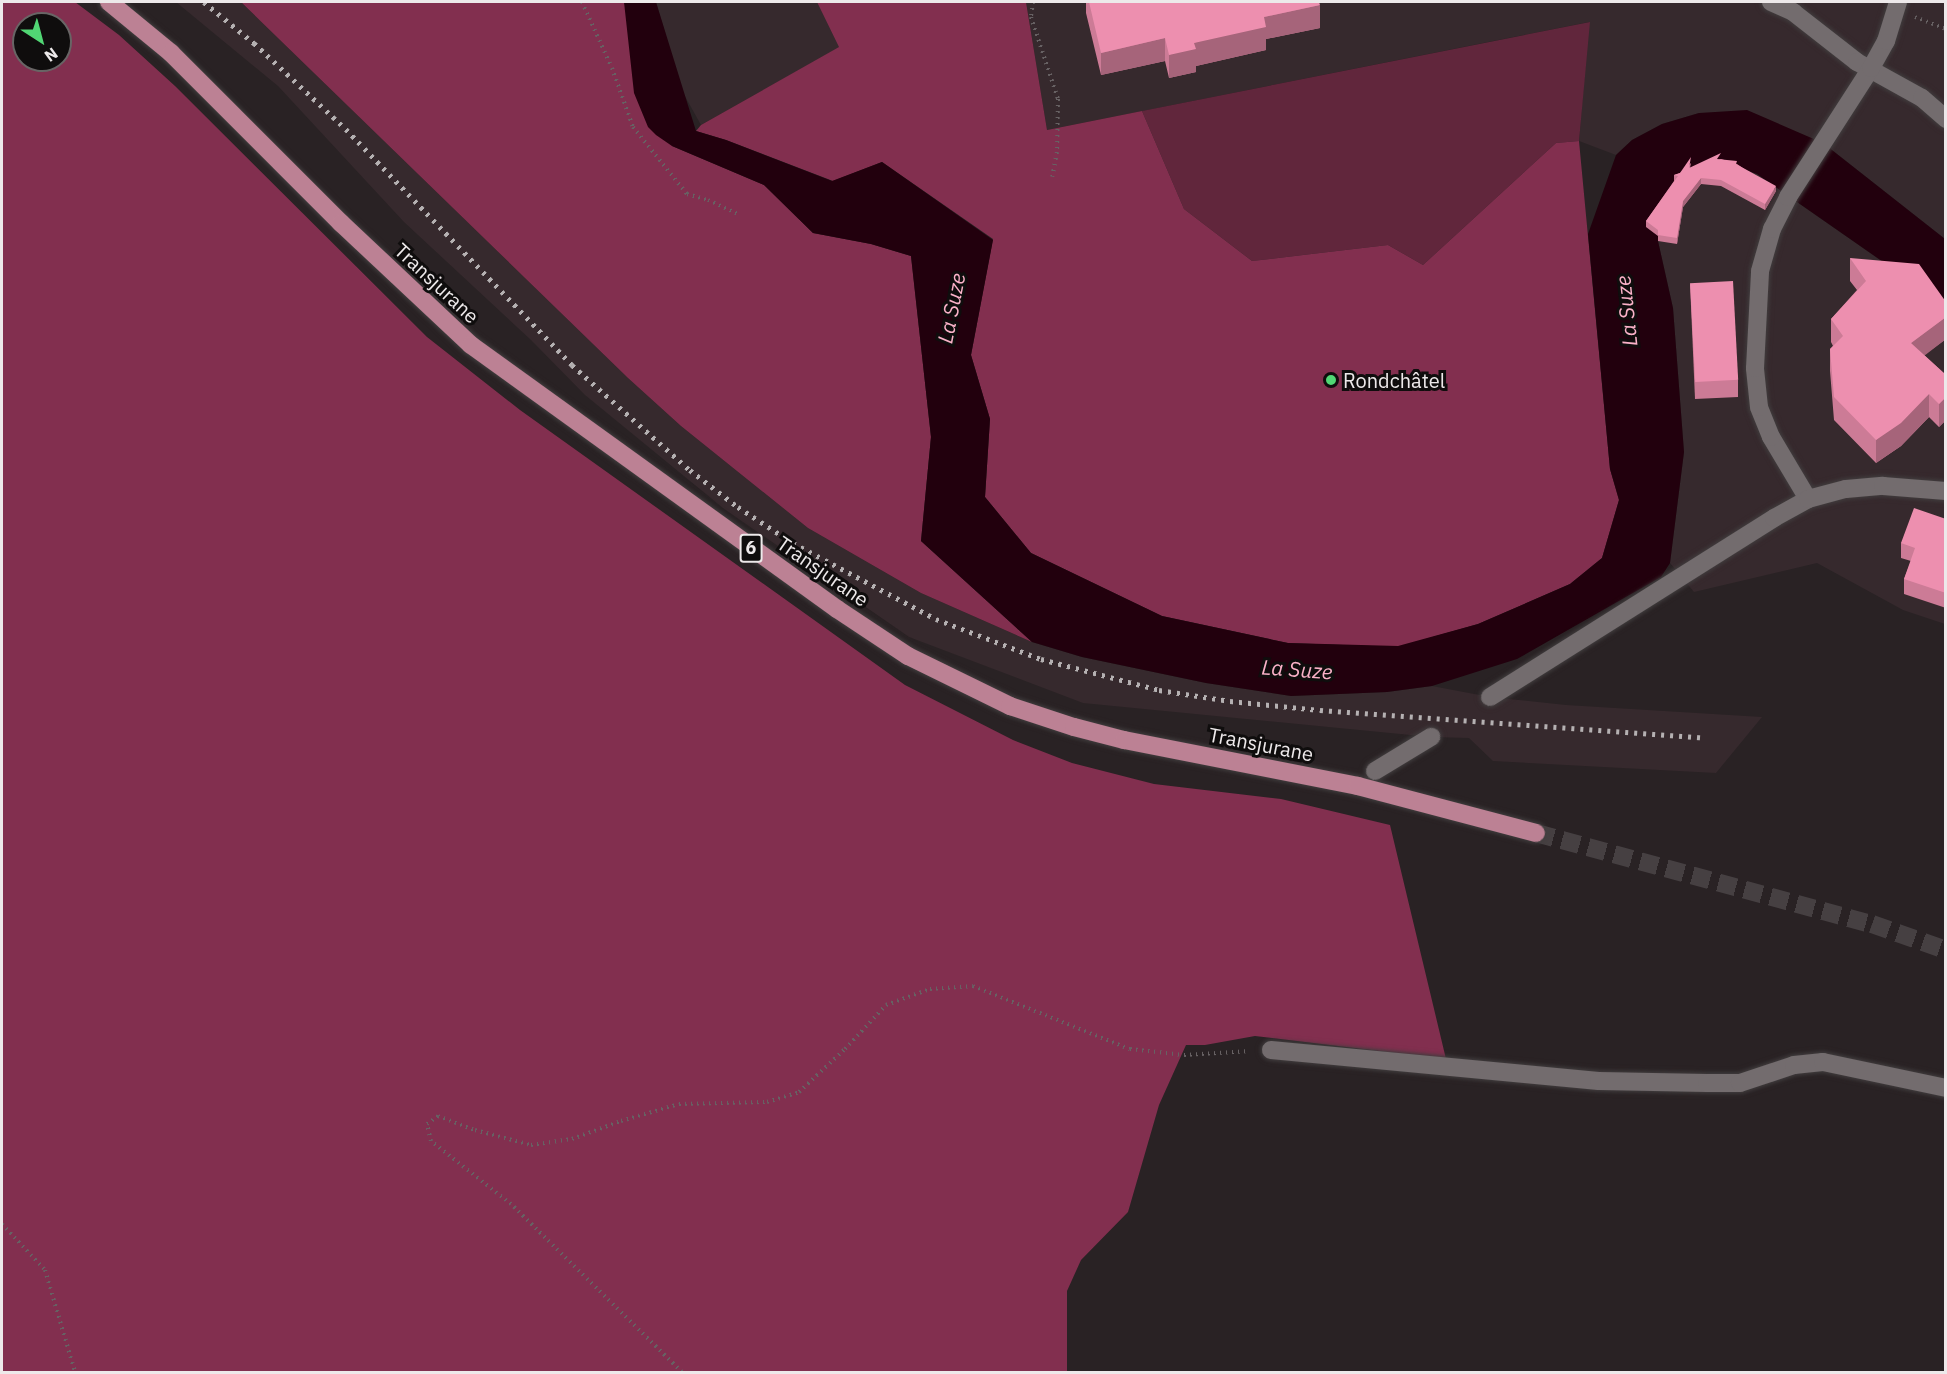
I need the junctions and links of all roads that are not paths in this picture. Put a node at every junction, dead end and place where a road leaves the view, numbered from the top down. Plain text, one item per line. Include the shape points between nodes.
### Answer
1 (109, 2) edge
2 (1771, 2) edge
3 (1898, 6) edge
4 (1871, 68) junction
5 (1946, 119) edge
6 (1946, 491) edge
7 (1808, 499) junction
8 (1490, 697) dead end
9 (1431, 737) dead end
10 (1375, 771) dead end
11 (1536, 833) tunnel mouth
12 (1271, 1050) road end
13 (1946, 1088) edge

1 - 11 main road, Transjurane / 6 via 171,53 341,223 471,345 908,656 1010,706 1074,727 1358,786
2 - 4 street via 1793,12
3 - 4 street
4 - 5 street via 1922,98
4 - 7 street via 1788,197 1772,229 1760,271 1755,368 1759,407 1771,437
6 - 7 street via 1883,486 1846,489
7 - 8 street
9 - 10 street
12 - 13 street via 1599,1081 1740,1083 1794,1065 1823,1062

